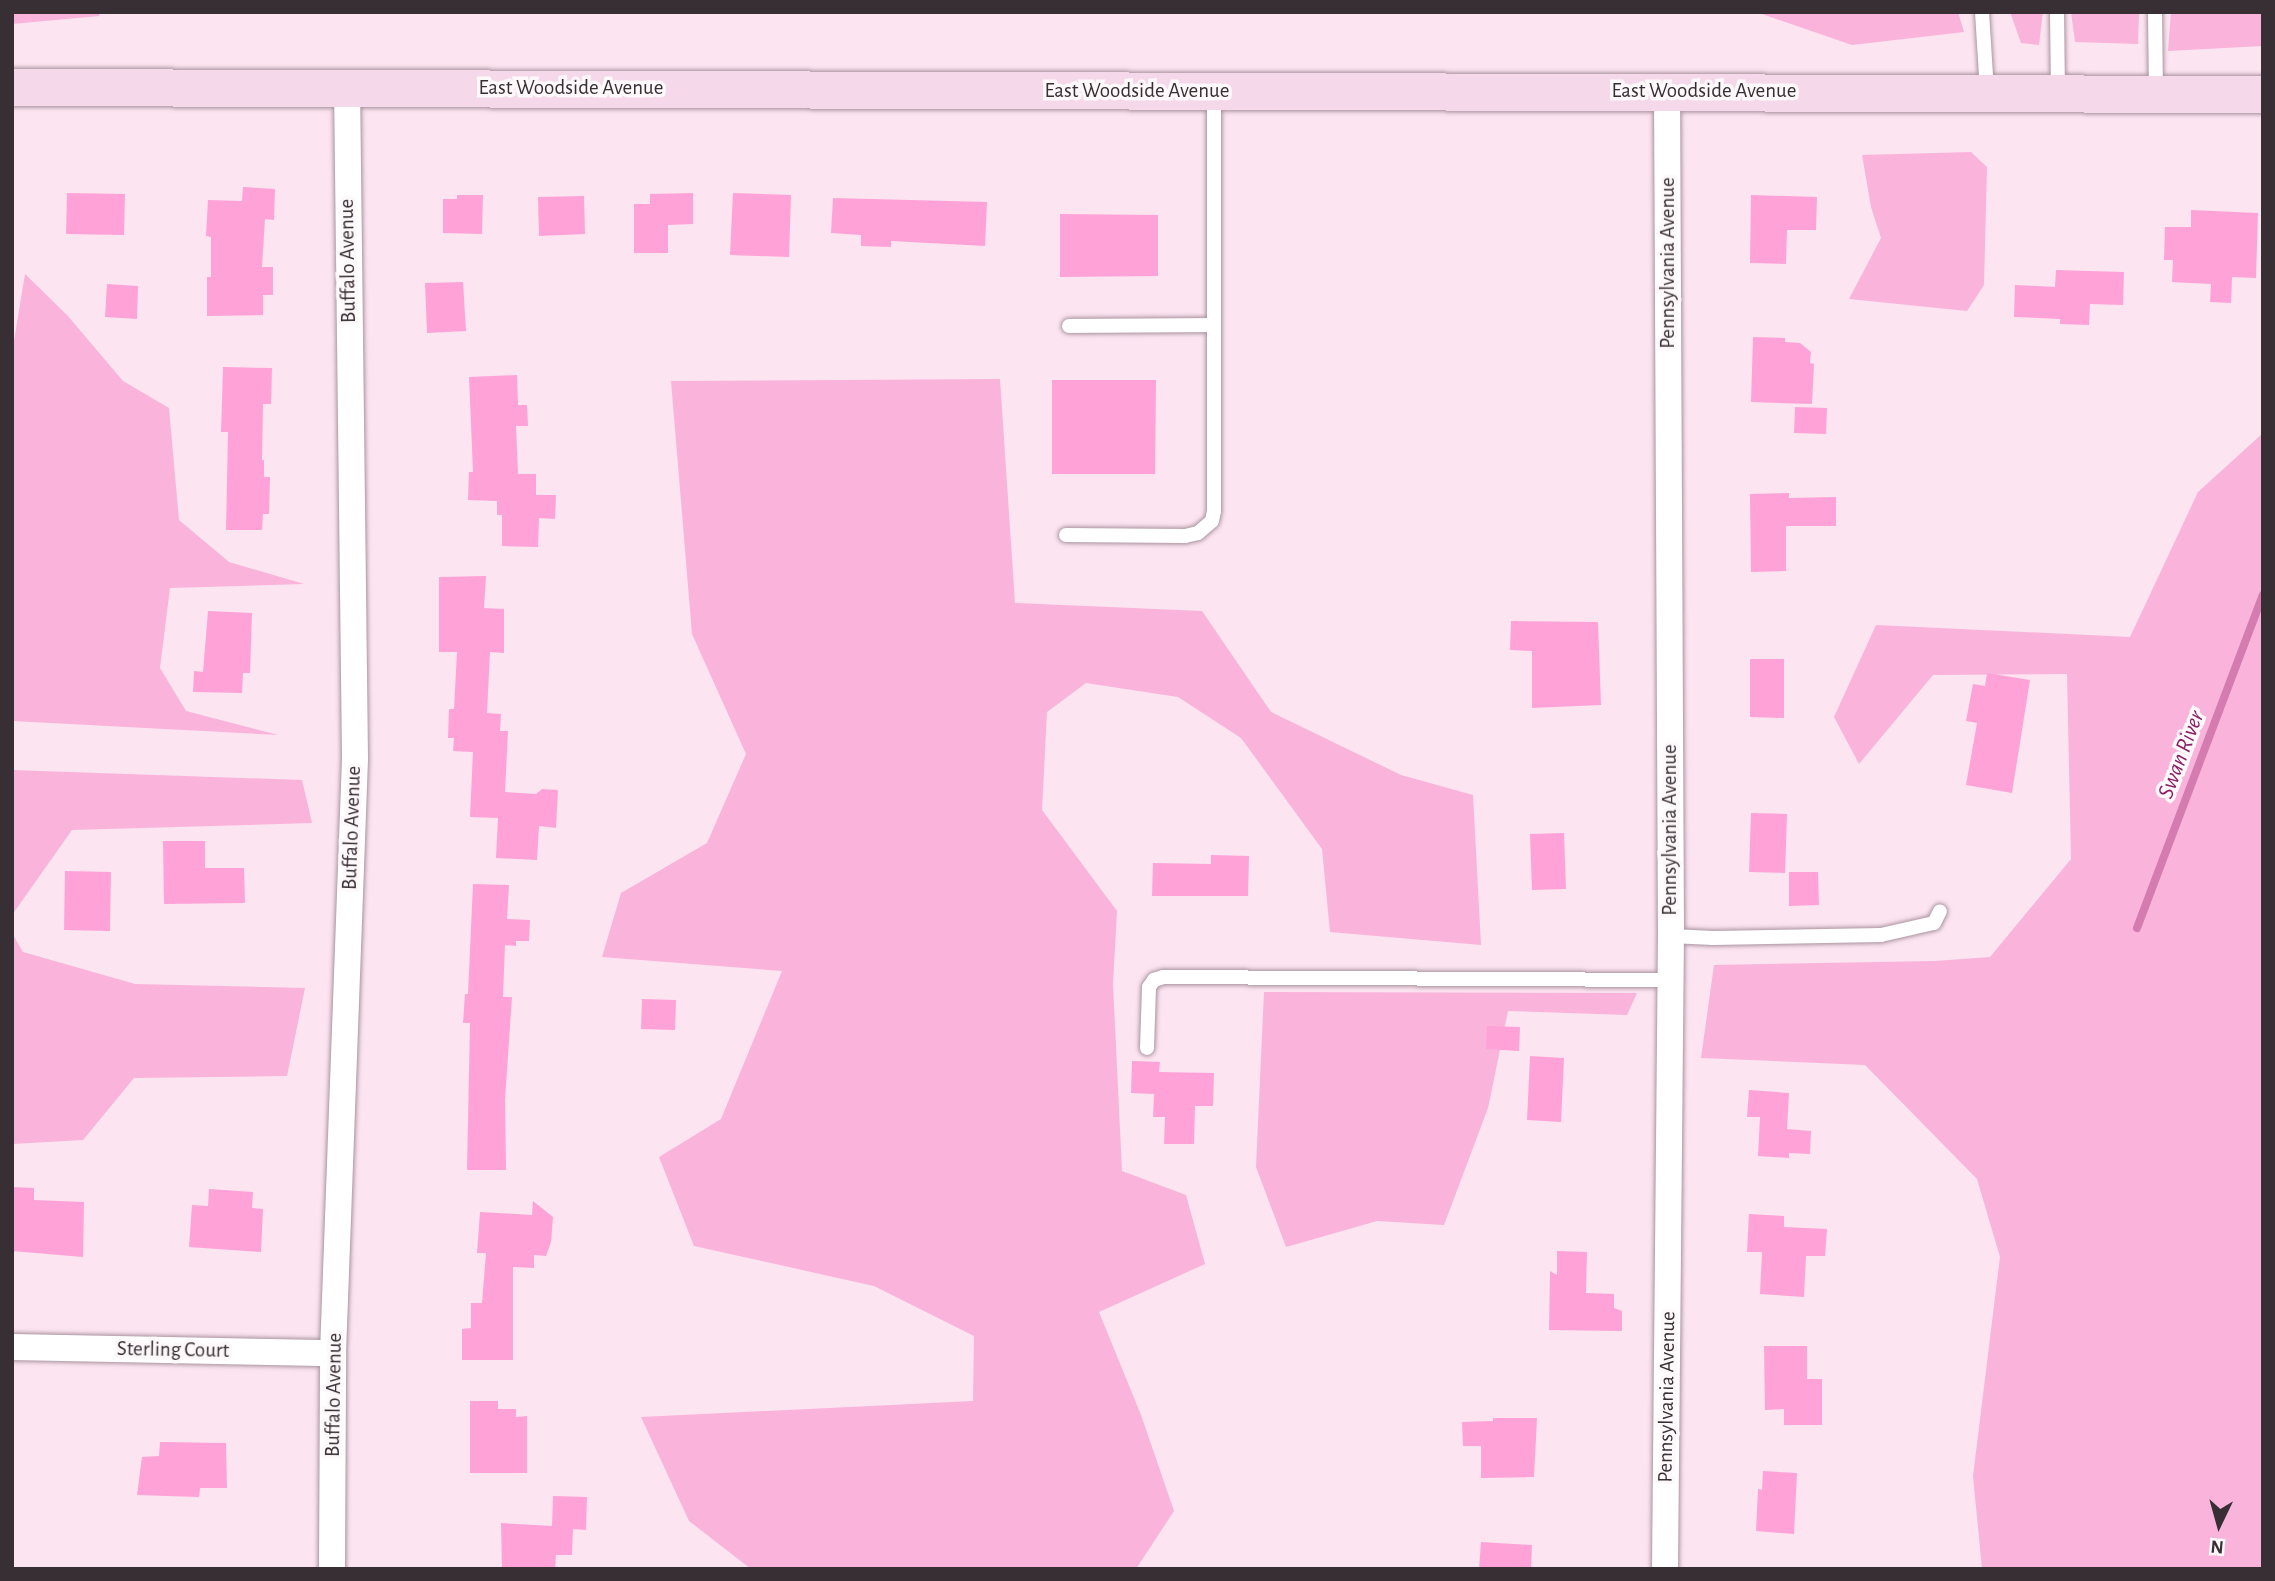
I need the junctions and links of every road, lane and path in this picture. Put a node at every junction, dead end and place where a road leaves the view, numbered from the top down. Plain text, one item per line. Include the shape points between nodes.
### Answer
1 (1982, 12) edge
2 (2057, 12) edge
3 (2155, 12) edge
4 (12, 87) edge
5 (347, 87) junction
6 (1214, 91) junction
7 (1667, 91) junction
8 (1987, 93) junction
9 (2058, 93) junction
10 (2156, 93) junction
11 (2263, 93) edge
12 (1069, 326) dead end
13 (1214, 326) junction
14 (1066, 535) dead end
15 (1940, 911) dead end
16 (1671, 936) junction
17 (1671, 979) junction
18 (1147, 1048) dead end
19 (12, 1347) edge
20 (333, 1353) junction
21 (332, 1569) edge
22 (1665, 1569) edge

1 - 8 lane
2 - 9 lane
3 - 10 lane
4 - 5 main road, East Woodside Avenue
5 - 6 main road, East Woodside Avenue
5 - 20 street, Buffalo Avenue via 355,758
6 - 7 main road, East Woodside Avenue
6 - 13 lane
7 - 8 main road, East Woodside Avenue
7 - 16 street, Pennsylvania Avenue
8 - 9 main road, East Woodside Avenue
9 - 10 main road, East Woodside Avenue
10 - 11 main road, East Woodside Avenue
12 - 13 lane
13 - 14 lane via 1214,511 1207,528 1185,536
15 - 16 lane via 1934,923 1881,934
16 - 17 street, Pennsylvania Avenue
17 - 18 lane via 1163,977 1149,987
17 - 22 street, Pennsylvania Avenue
19 - 20 street, Sterling Court
20 - 21 street, Buffalo Avenue

